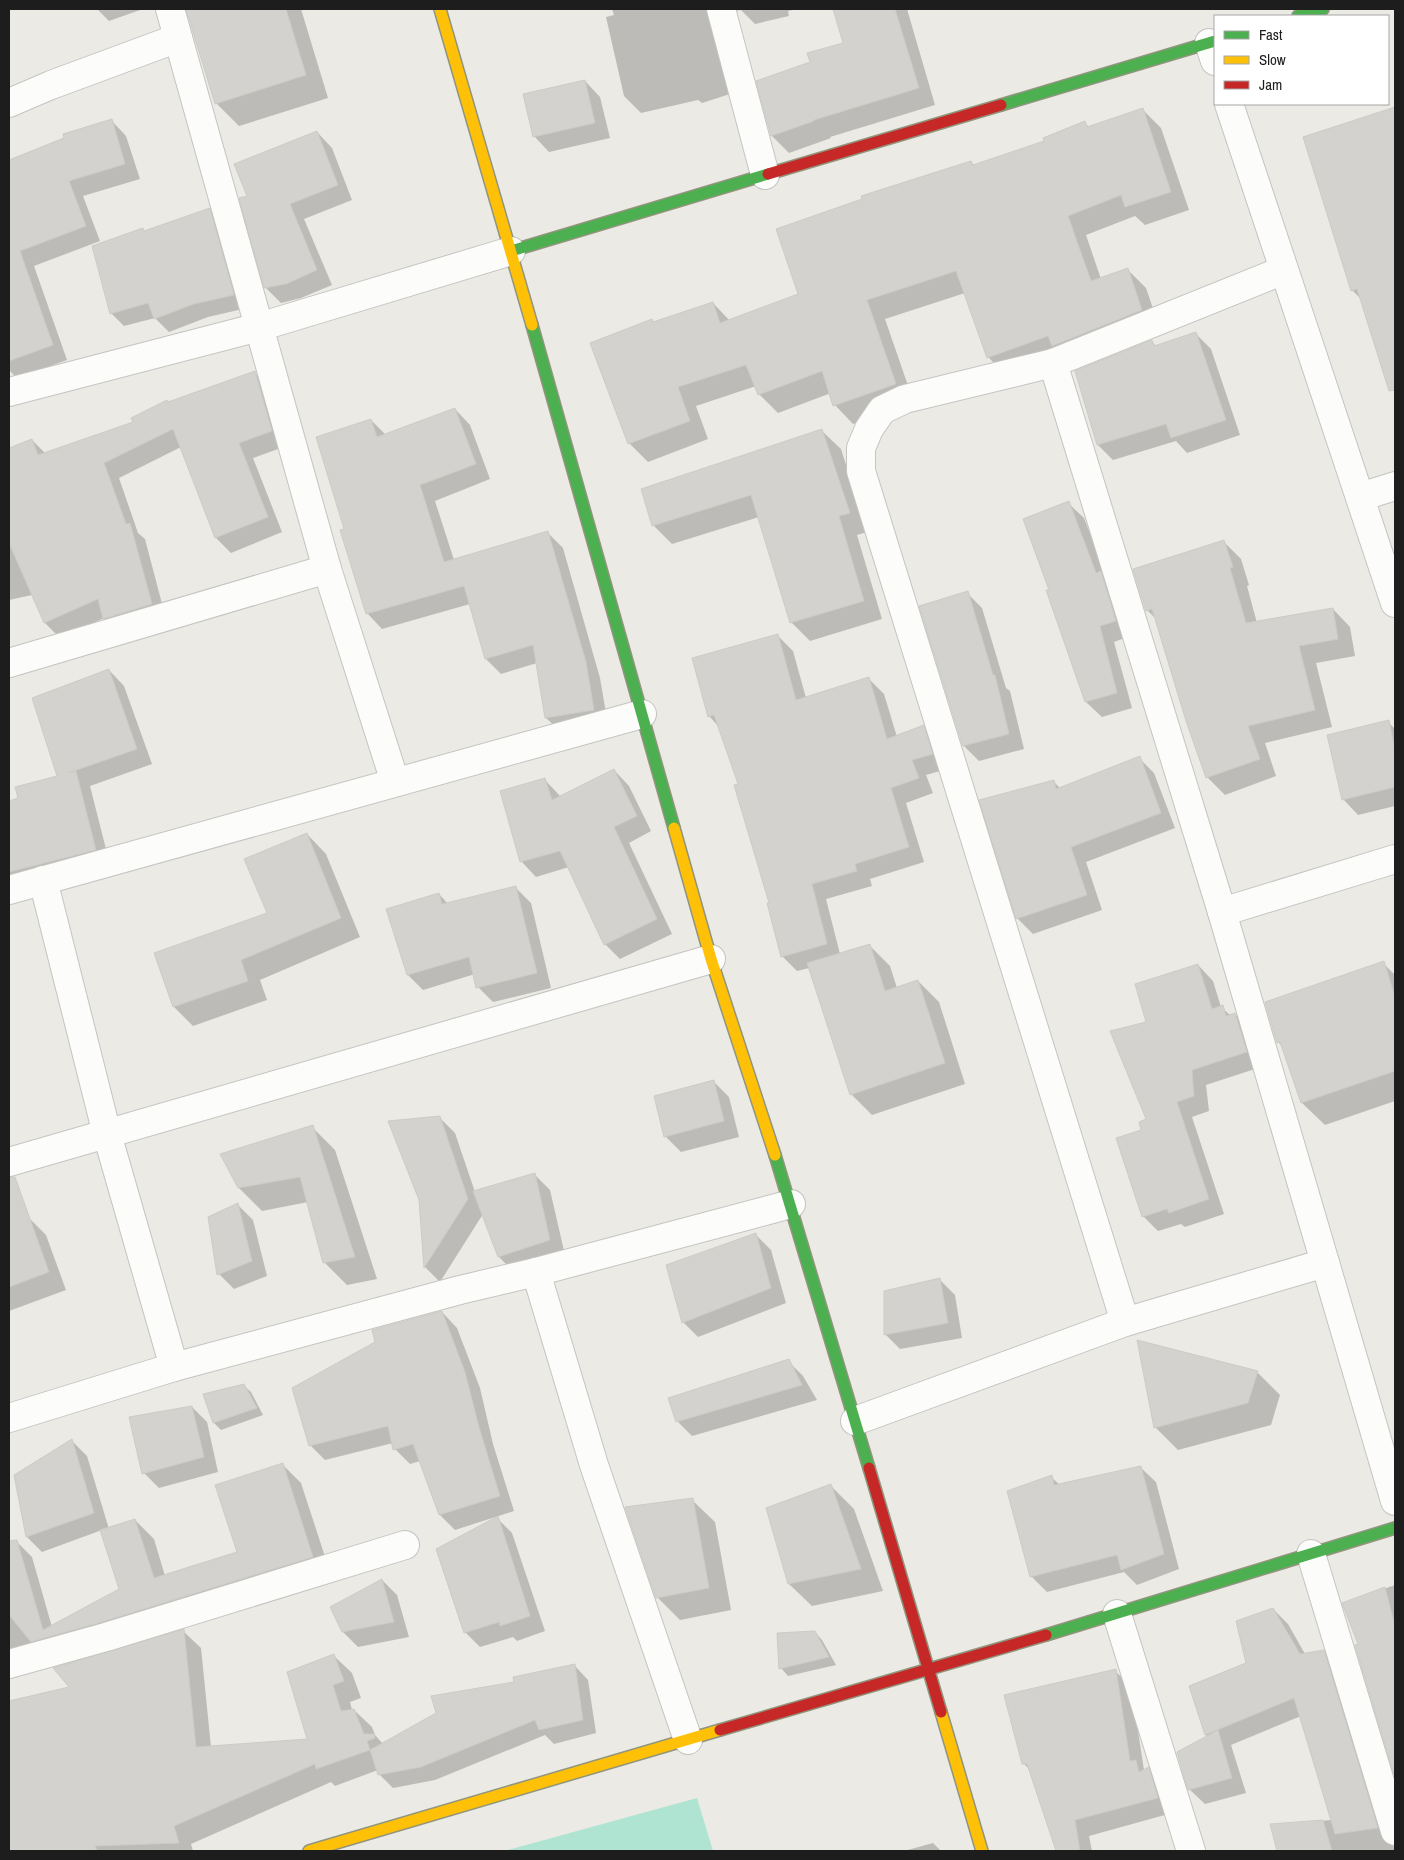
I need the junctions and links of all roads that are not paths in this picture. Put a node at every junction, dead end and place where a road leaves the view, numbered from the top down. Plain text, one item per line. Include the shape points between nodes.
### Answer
1 (170, 9) edge
2 (440, 9) edge
3 (721, 9) edge
4 (1323, 9) edge
5 (1302, 15) edge
6 (178, 38) junction
7 (1213, 48) edge
8 (9, 104) edge
9 (1229, 105) edge
10 (765, 175) junction
11 (511, 251) junction
12 (1284, 270) junction
13 (259, 327) junction
14 (1053, 363) junction
15 (9, 392) edge
16 (1395, 486) edge
17 (1360, 496) junction
18 (327, 569) junction
19 (1395, 603) edge
20 (9, 663) edge
21 (642, 714) junction
22 (395, 782) junction
23 (1395, 859) edge
24 (43, 880) junction
25 (9, 890) edge
26 (1222, 912) junction
27 (711, 958) junction
28 (107, 1134) junction
29 (9, 1162) edge
30 (791, 1204) junction
31 (1326, 1263) junction
32 (536, 1272) junction
33 (1125, 1322) junction
34 (174, 1367) junction
35 (9, 1418) edge
36 (854, 1421) junction
37 (1395, 1500) edge
38 (1395, 1528) edge
39 (405, 1545) dead end
40 (1311, 1554) junction
41 (1117, 1614) junction
42 (9, 1664) edge
43 (928, 1669) junction
44 (688, 1740) junction
45 (1395, 1831) edge
46 (309, 1851) edge
47 (982, 1851) edge
48 (1191, 1851) edge

1 - 6 street
2 - 11 street
3 - 10 street
4 - 5 street
6 - 8 street
6 - 13 street
7 - 10 street
9 - 12 street
10 - 11 street
11 - 13 street
11 - 21 street
12 - 14 street
12 - 17 street
13 - 15 street
13 - 18 street
14 - 26 street
14 - 33 street via 905,399 882,410 861,448 861,472
16 - 17 street
17 - 19 street
18 - 20 street
18 - 22 street
21 - 22 street
21 - 27 street
22 - 24 street
23 - 26 street
24 - 25 street
24 - 28 street
26 - 31 street
27 - 28 street
27 - 30 street
28 - 29 street
28 - 34 street
30 - 32 street
30 - 36 street
31 - 33 street
31 - 37 street
32 - 34 street
32 - 44 street via 594,1465
33 - 36 street
34 - 35 street
36 - 43 street
38 - 40 street
39 - 42 street
40 - 41 street
40 - 45 street
41 - 43 street
41 - 48 street
43 - 44 street
43 - 47 street
44 - 46 street

